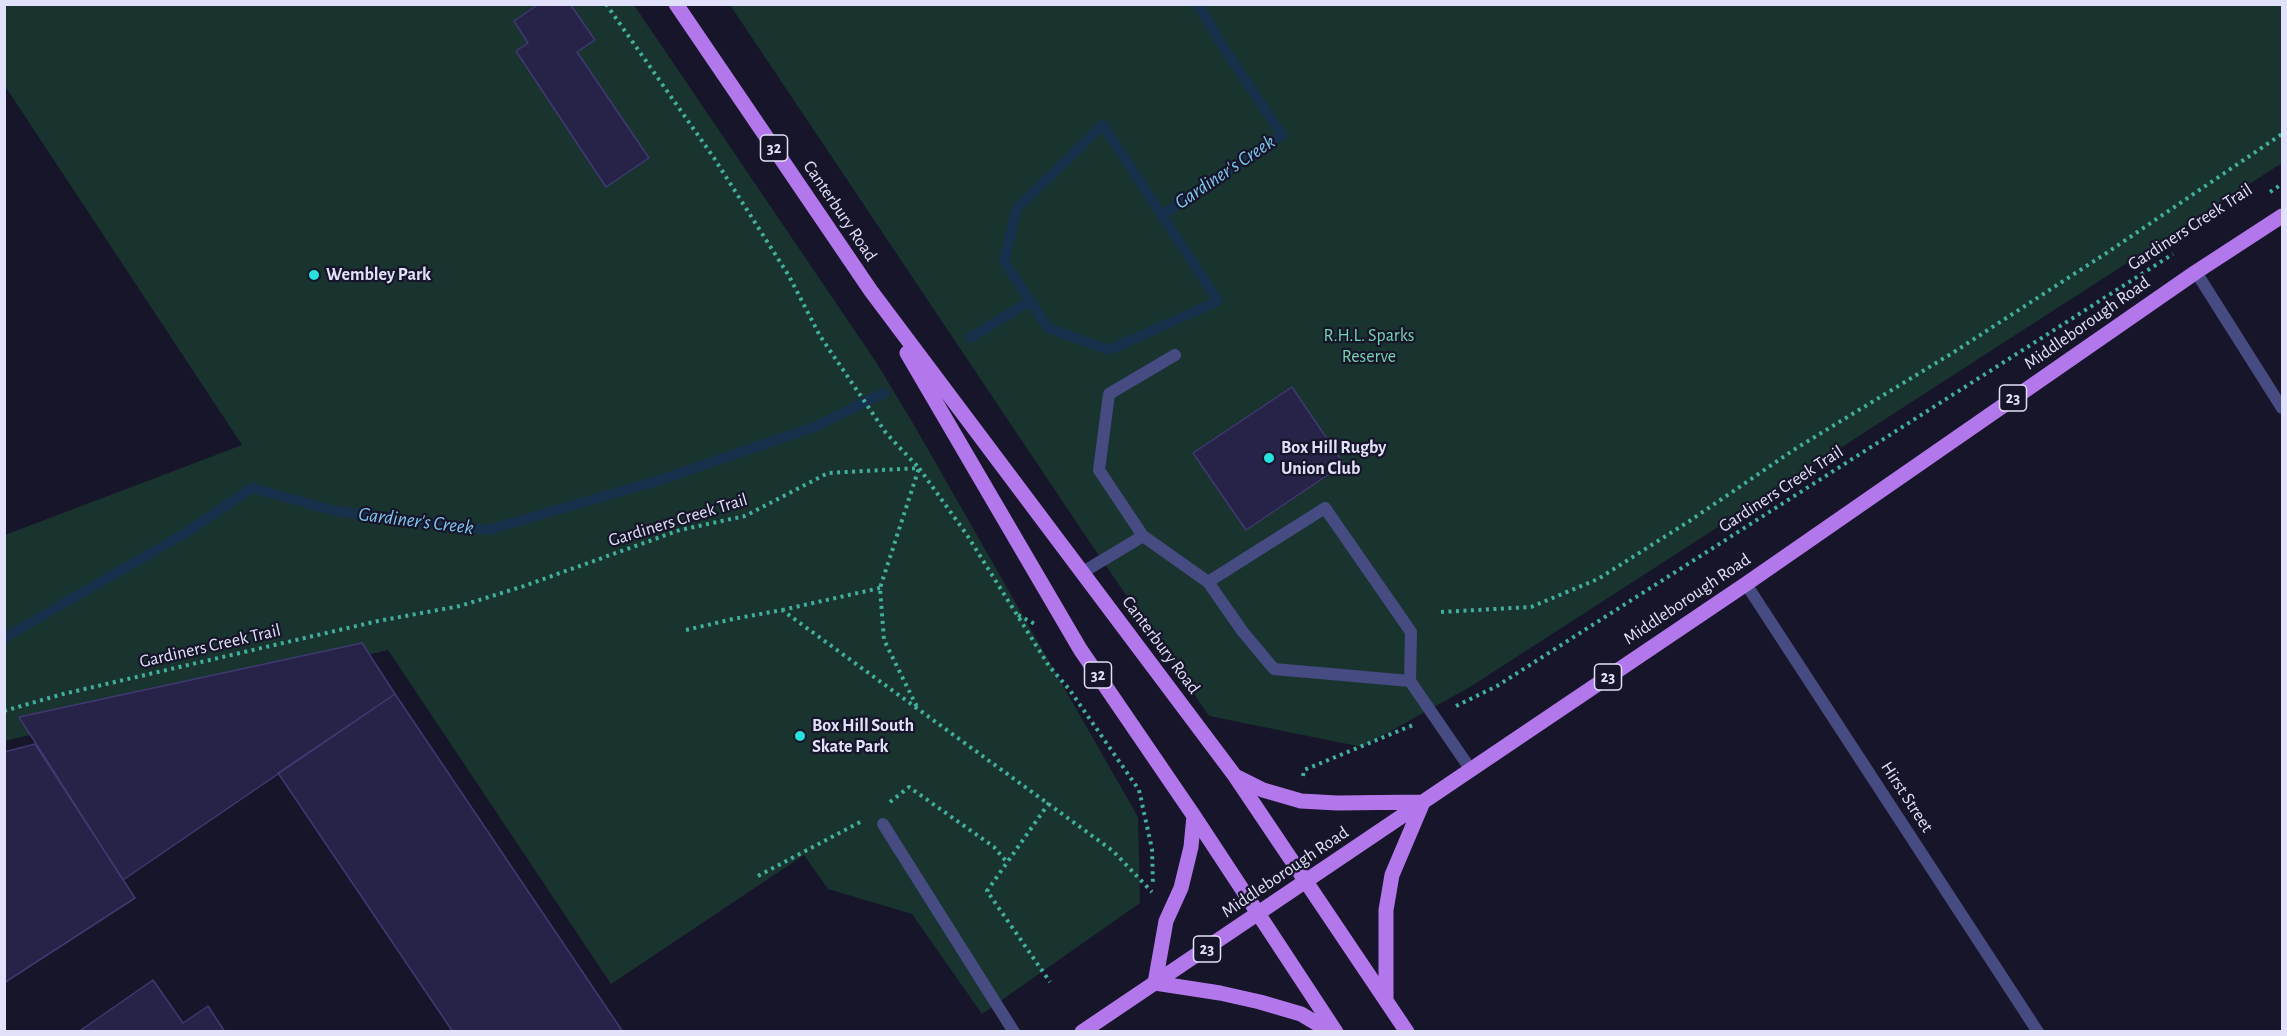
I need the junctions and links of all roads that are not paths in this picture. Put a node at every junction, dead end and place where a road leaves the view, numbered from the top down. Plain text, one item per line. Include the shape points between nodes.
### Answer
1 (676, 4) edge
2 (2283, 216) edge
3 (2196, 272) junction
4 (871, 291) junction
5 (1175, 355) dead end
6 (2283, 408) edge
7 (1143, 536) junction
8 (1083, 572) junction
9 (1208, 582) junction
10 (1746, 584) junction
11 (1410, 681) junction
12 (1471, 770) junction
13 (1234, 776) junction
14 (1423, 802) junction
15 (1194, 816) junction
16 (883, 824) dead end
17 (1305, 882) junction
18 (1258, 914) junction
19 (1155, 982) junction
20 (1386, 999) junction
21 (1014, 1032) edge
22 (1082, 1032) edge
23 (1331, 1032) edge
24 (1336, 1032) edge
25 (1407, 1032) edge
26 (2037, 1032) edge

1 - 4 main road, Canterbury Road / 32
2 - 3 main road, Middleborough Road / 23
3 - 6 street
3 - 10 main road, Middleborough Road / 23
4 - 8 main road, Canterbury Road / 32
4 - 15 main road, Canterbury Road / 32 via 1080,649
5 - 7 street via 1109,394 1099,470
7 - 8 street
7 - 9 street
8 - 13 main road, Canterbury Road / 32
9 - 11 street via 1274,669
9 - 11 street via 1325,508 1411,632
10 - 12 main road, Middleborough Road / 23
10 - 26 street, Hirst Street
11 - 12 street
12 - 14 main road, Middleborough Road / 23
13 - 14 main road via 1301,801
13 - 17 main road, Canterbury Road / 32
14 - 17 main road, Middleborough Road / 23
14 - 20 main road via 1392,875 1386,910
15 - 18 main road, Canterbury Road / 32
15 - 19 main road via 1191,847 1181,888 1166,921
16 - 21 street
17 - 18 main road, Middleborough Road / 23
17 - 20 main road, Canterbury Road / 32
18 - 19 main road, Middleborough Road / 23
18 - 24 main road, Canterbury Road / 32
19 - 22 main road, Middleborough Road / 23
19 - 23 main road via 1260,1002 1301,1014
20 - 25 main road, Canterbury Road / 32

